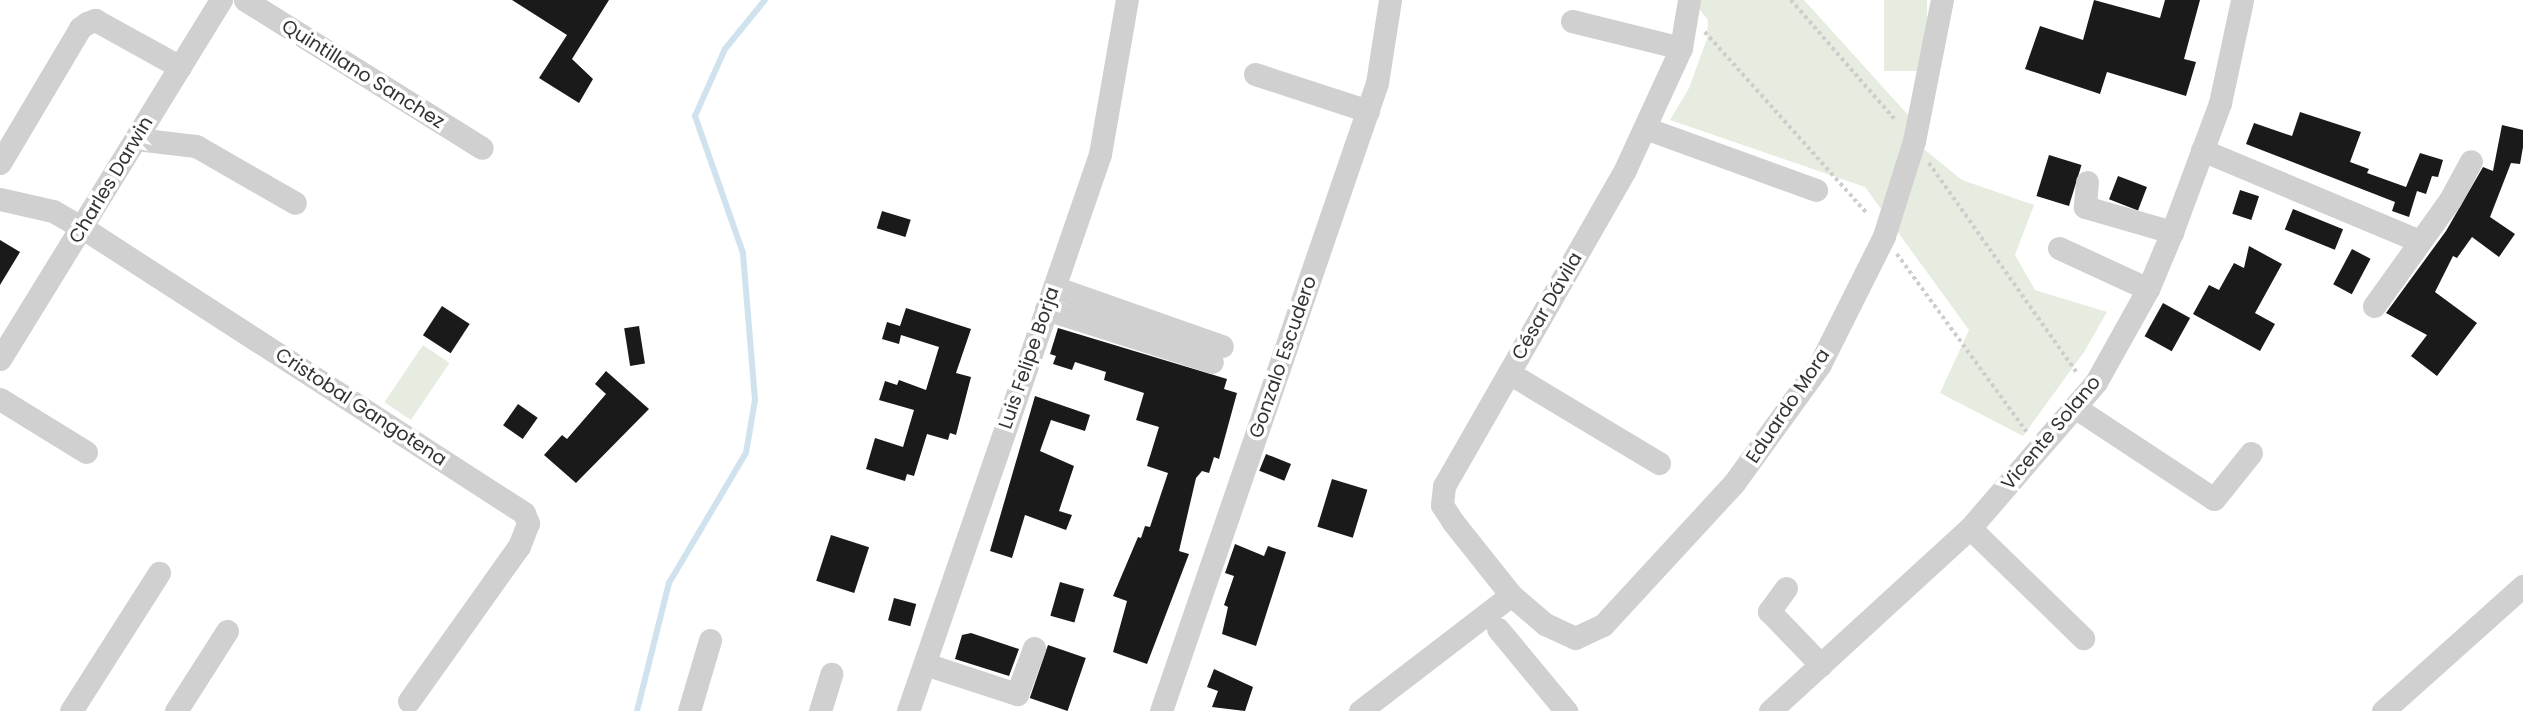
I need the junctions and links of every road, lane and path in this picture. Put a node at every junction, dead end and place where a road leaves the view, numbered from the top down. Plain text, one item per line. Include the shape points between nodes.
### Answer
1 (221, 0) edge
2 (245, 0) edge
3 (1127, 0) edge
4 (1390, 0) edge
5 (1791, 0) edge
6 (1942, 0) edge
7 (2242, 0) edge
8 (1688, 6) edge
9 (1572, 21) dead end
10 (1681, 48) junction
11 (180, 67) junction
12 (1255, 74) dead end
13 (1368, 111) junction
14 (1645, 128) junction
15 (136, 139) junction
16 (1914, 141) junction
17 (482, 148) dead end
18 (2202, 150) junction
19 (2471, 161) dead end
20 (0, 163) edge
21 (2087, 182) dead end
22 (1816, 190) dead end
23 (0, 199) edge
24 (295, 204) dead end
25 (83, 228) junction
26 (2172, 232) junction
27 (1884, 236) junction
28 (2420, 241) junction
29 (2059, 248) dead end
30 (1054, 287) junction
31 (2148, 289) junction
32 (2374, 306) dead end
33 (1046, 309) junction
34 (0, 359) edge
35 (1509, 373) junction
36 (0, 399) edge
37 (2083, 399) junction
38 (2040, 450) junction
39 (86, 452) dead end
40 (2251, 453) dead end
41 (1659, 463) dead end
42 (1970, 528) junction
43 (159, 573) dead end
44 (2523, 586) edge
45 (1786, 588) dead end
46 (1511, 595) junction
47 (1498, 628) dead end
48 (227, 631) dead end
49 (2084, 638) dead end
50 (710, 640) dead end
51 (1034, 648) dead end
52 (925, 664) junction
53 (1821, 665) junction
54 (831, 674) dead end
55 (409, 701) dead end
56 (71, 711) edge
57 (176, 711) edge
58 (690, 711) edge
59 (820, 711) edge
60 (908, 711) edge
61 (1161, 711) edge
62 (1360, 711) edge
63 (1566, 711) edge
64 (1770, 711) edge
65 (2383, 711) edge

1 - 11 street, Charles Darwin
2 - 17 street, Quintillano Sanchez
3 - 30 street, Luis Felipe Borja via 1100,154
4 - 13 street, Gonzalo Escudero
5 - 16 path
6 - 16 street, Eduardo Mora
7 - 18 street, Vicente Solano via 2220,103
8 - 10 street, César Dávila
8 - 27 path via 1857,197
9 - 10 street
10 - 14 street, César Dávila
11 - 15 street, Charles Darwin
11 - 20 street via 95,20 88,23 80,28
12 - 13 street
13 - 61 street, Gonzalo Escudero
14 - 22 street
14 - 35 street, César Dávila
15 - 24 street via 196,146
15 - 25 street, Charles Darwin
16 - 27 street, Eduardo Mora
16 - 37 path
18 - 26 street, Vicente Solano
18 - 28 street
19 - 28 street
21 - 26 street via 2085,207
23 - 25 street, Cristobal Gangotena via 53,211
25 - 34 street, Charles Darwin
25 - 55 street, Cristobal Gangotena via 524,513 527,523 519,546
26 - 31 street, Vicente Solano
27 - 38 path
27 - 46 street, Eduardo Mora via 1804,386 1734,483 1603,625 1585,637 1565,635
28 - 32 street
29 - 31 street
30 - 33 street, Luis Felipe Borja
30 - 33 street via 1217,354
31 - 37 street, Vicente Solano
33 - 52 street, Luis Felipe Borja
35 - 41 street
35 - 46 street, César Dávila via 1444,486 1442,505
36 - 39 street
37 - 38 street, Vicente Solano
37 - 40 street via 2214,499
38 - 42 street, Vicente Solano
42 - 49 street
42 - 53 street, Vicente Solano
43 - 56 street
44 - 65 street
45 - 53 street via 1769,611
46 - 62 street
47 - 63 street
48 - 57 street
50 - 58 street
51 - 52 street via 1017,694
52 - 60 street, Luis Felipe Borja
53 - 64 street, Vicente Solano
54 - 59 street

